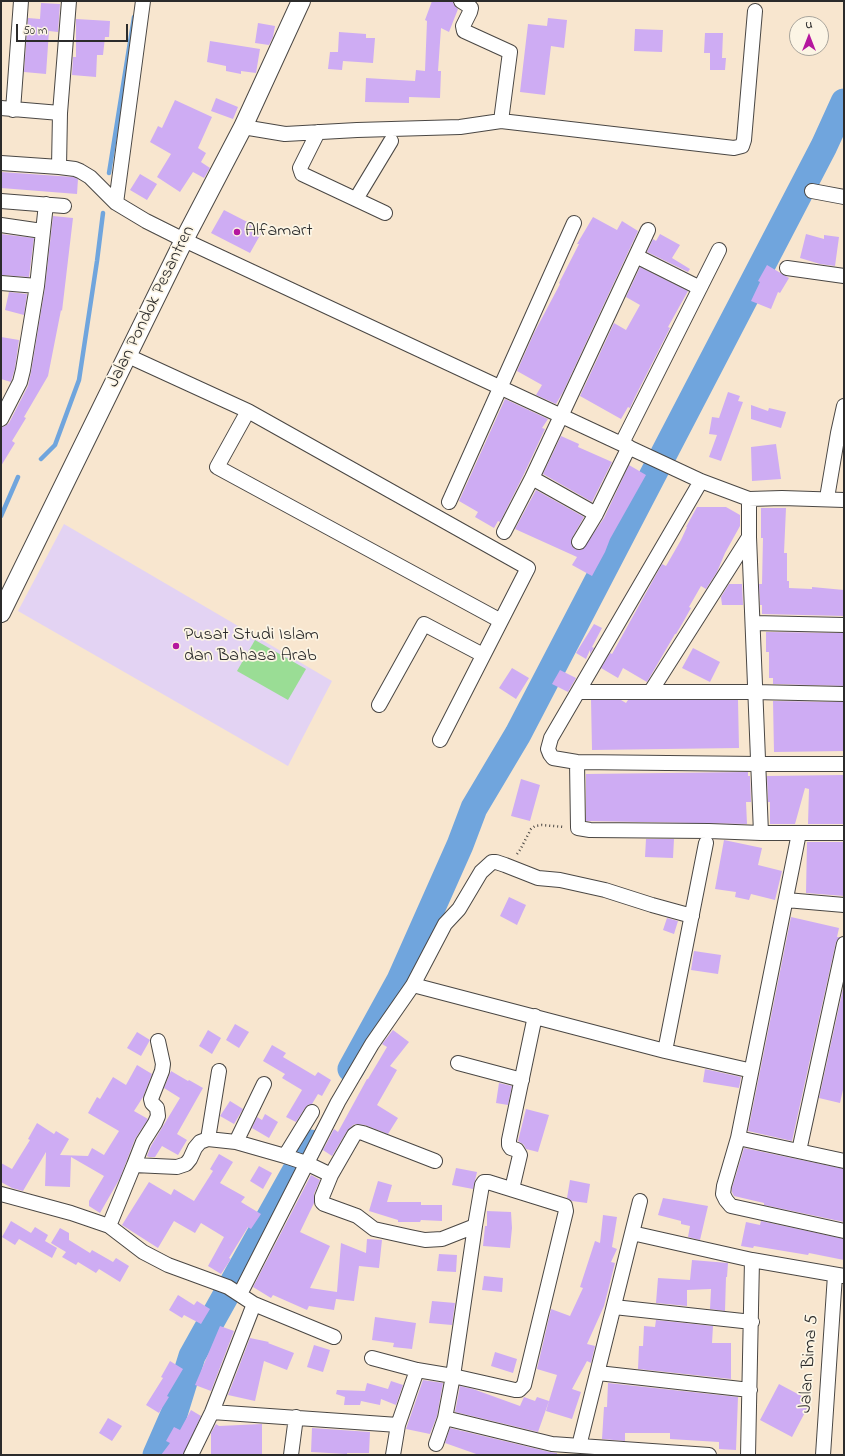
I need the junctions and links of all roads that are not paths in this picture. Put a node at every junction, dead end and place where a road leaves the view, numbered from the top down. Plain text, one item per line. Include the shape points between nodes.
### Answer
1 (21, 1) edge
2 (69, 1) edge
3 (143, 1) edge
4 (301, 1) edge
5 (462, 1) edge
6 (755, 11) dead end
7 (7, 109) edge
8 (60, 114) junction
9 (501, 121) junction
10 (243, 127) junction
11 (318, 132) junction
12 (392, 141) dead end
13 (1, 163) edge
14 (58, 167) junction
15 (812, 190) dead end
16 (844, 197) edge
17 (356, 199) junction
18 (1, 201) edge
19 (116, 203) junction
20 (46, 204) junction
21 (64, 206) dead end
22 (384, 213) dead end
23 (574, 223) dead end
24 (1, 225) edge
25 (648, 230) dead end
26 (42, 231) junction
27 (184, 240) junction
28 (720, 250) dead end
29 (636, 256) junction
30 (787, 268) dead end
31 (844, 276) edge
32 (1, 283) edge
33 (37, 286) junction
34 (700, 288) junction
35 (128, 356) junction
36 (501, 387) junction
37 (5, 401) edge
38 (844, 406) edge
39 (248, 411) junction
40 (562, 415) junction
41 (1, 419) edge
42 (625, 445) junction
43 (532, 478) junction
44 (701, 481) junction
45 (827, 498) junction
46 (749, 499) junction
47 (844, 500) edge
48 (449, 502) dead end
49 (596, 514) junction
50 (504, 532) dead end
51 (748, 537) junction
52 (579, 542) dead end
53 (1, 613) edge
54 (501, 621) junction
55 (753, 623) junction
56 (844, 625) edge
57 (484, 656) junction
58 (651, 691) junction
59 (579, 692) junction
60 (754, 692) junction
61 (844, 694) edge
62 (379, 705) dead end
63 (440, 740) dead end
64 (577, 762) junction
65 (758, 764) junction
66 (844, 764) edge
67 (761, 833) junction
68 (799, 833) junction
69 (844, 833) edge
70 (706, 843) dead end
71 (786, 900) junction
72 (844, 905) edge
73 (692, 916) junction
74 (844, 944) edge
75 (413, 985) junction
76 (534, 1016) junction
77 (158, 1041) dead end
78 (665, 1051) junction
79 (458, 1062) dead end
80 (748, 1070) dead end
81 (219, 1071) dead end
82 (522, 1080) junction
83 (264, 1084) dead end
84 (312, 1112) dead end
85 (738, 1138) junction
86 (208, 1139) junction
87 (236, 1142) junction
88 (799, 1151) junction
89 (287, 1156) junction
90 (435, 1161) dead end
91 (844, 1161) edge
92 (305, 1162) junction
93 (134, 1165) junction
94 (331, 1175) junction
95 (512, 1189) junction
96 (1, 1194) edge
97 (640, 1201) dead end
98 (109, 1226) junction
99 (475, 1226) junction
100 (844, 1231) edge
101 (632, 1233) junction
102 (752, 1260) junction
103 (840, 1275) edge
104 (234, 1291) junction
105 (254, 1304) junction
106 (614, 1307) junction
107 (752, 1322) junction
108 (334, 1337) dead end
109 (372, 1358) dead end
110 (416, 1370) junction
111 (598, 1373) junction
112 (453, 1376) junction
113 (750, 1390) junction
114 (212, 1412) junction
115 (296, 1417) junction
116 (445, 1418) junction
117 (398, 1425) junction
118 (436, 1444) dead end
119 (579, 1446) junction
120 (191, 1455) edge
121 (291, 1455) edge
122 (393, 1455) edge
123 (709, 1455) edge
124 (748, 1455) edge
125 (823, 1455) edge

1 - 7 street
2 - 8 street
3 - 19 street
4 - 10 street, Jalan Pondok Pesantren
5 - 9 street via 471,8 463,26 464,32 510,52
6 - 9 street via 742,146 734,148
7 - 8 street
8 - 14 street
9 - 11 street via 460,127
10 - 11 street via 275,133
10 - 27 street, Jalan Pondok Pesantren
11 - 17 street via 300,168 302,174
12 - 17 street
13 - 14 street
14 - 19 street via 75,169 86,174
15 - 16 street
17 - 22 street
18 - 20 street
19 - 27 street
20 - 21 street
20 - 26 street
23 - 36 street
24 - 26 street
25 - 29 street
26 - 33 street
27 - 35 street, Jalan Pondok Pesantren
27 - 36 street
28 - 34 street
29 - 34 street
29 - 40 street
30 - 31 street
32 - 33 street
33 - 37 street via 20,382
34 - 42 street
35 - 39 street
35 - 53 street, Jalan Pondok Pesantren
36 - 40 street
36 - 48 street
37 - 41 street
38 - 45 street
39 - 54 street via 528,568
39 - 54 street via 217,468
40 - 42 street
40 - 43 street
42 - 44 street
42 - 49 street
43 - 49 street
43 - 50 street
44 - 46 street
44 - 59 street
45 - 46 street
45 - 47 street
46 - 51 street
49 - 52 street
51 - 55 street
51 - 58 street
54 - 57 street
55 - 56 street
55 - 60 street
57 - 62 street via 424,624
57 - 63 street
58 - 59 street
58 - 60 street
59 - 64 street via 551,738 548,749 553,758
60 - 61 street
60 - 65 street
64 - 65 street
64 - 67 street via 578,828
65 - 66 street
65 - 67 street
67 - 68 street
68 - 69 street
68 - 71 street
70 - 73 street
71 - 72 street
71 - 85 street
73 - 75 street via 598,888 534,877 496,862 490,863 481,872 459,909 445,924
73 - 78 street
74 - 88 street
75 - 76 street
75 - 92 street via 356,1070
76 - 78 street
76 - 82 street
77 - 93 street via 163,1064 152,1099 158,1116 143,1142
78 - 80 street
79 - 82 street
81 - 86 street
82 - 95 street via 509,1140 511,1148 520,1155
83 - 87 street
84 - 89 street
85 - 88 street
85 - 100 street via 723,1194 731,1206
86 - 87 street
86 - 93 street via 200,1142 186,1164 176,1167
87 - 89 street
88 - 91 street
89 - 92 street
90 - 94 street via 358,1132
92 - 94 street
92 - 104 street
93 - 98 street
94 - 99 street via 322,1202 356,1216 374,1229 431,1240 452,1236
95 - 99 street via 484,1182
95 - 112 street via 563,1204 566,1208 524,1385 515,1390
96 - 98 street
97 - 101 street
98 - 104 street via 143,1252 168,1265
99 - 112 street
101 - 102 street
101 - 106 street
102 - 103 street
102 - 107 street
103 - 125 street, Jalan Bima 5
104 - 105 street
105 - 108 street
105 - 114 street
106 - 107 street
106 - 111 street
107 - 113 street
109 - 110 street
110 - 112 street
110 - 117 street
111 - 113 street
111 - 119 street
112 - 116 street
113 - 124 street
114 - 115 street
114 - 120 street
115 - 117 street
115 - 121 street
116 - 118 street
116 - 119 street via 552,1444
117 - 122 street
119 - 123 street

